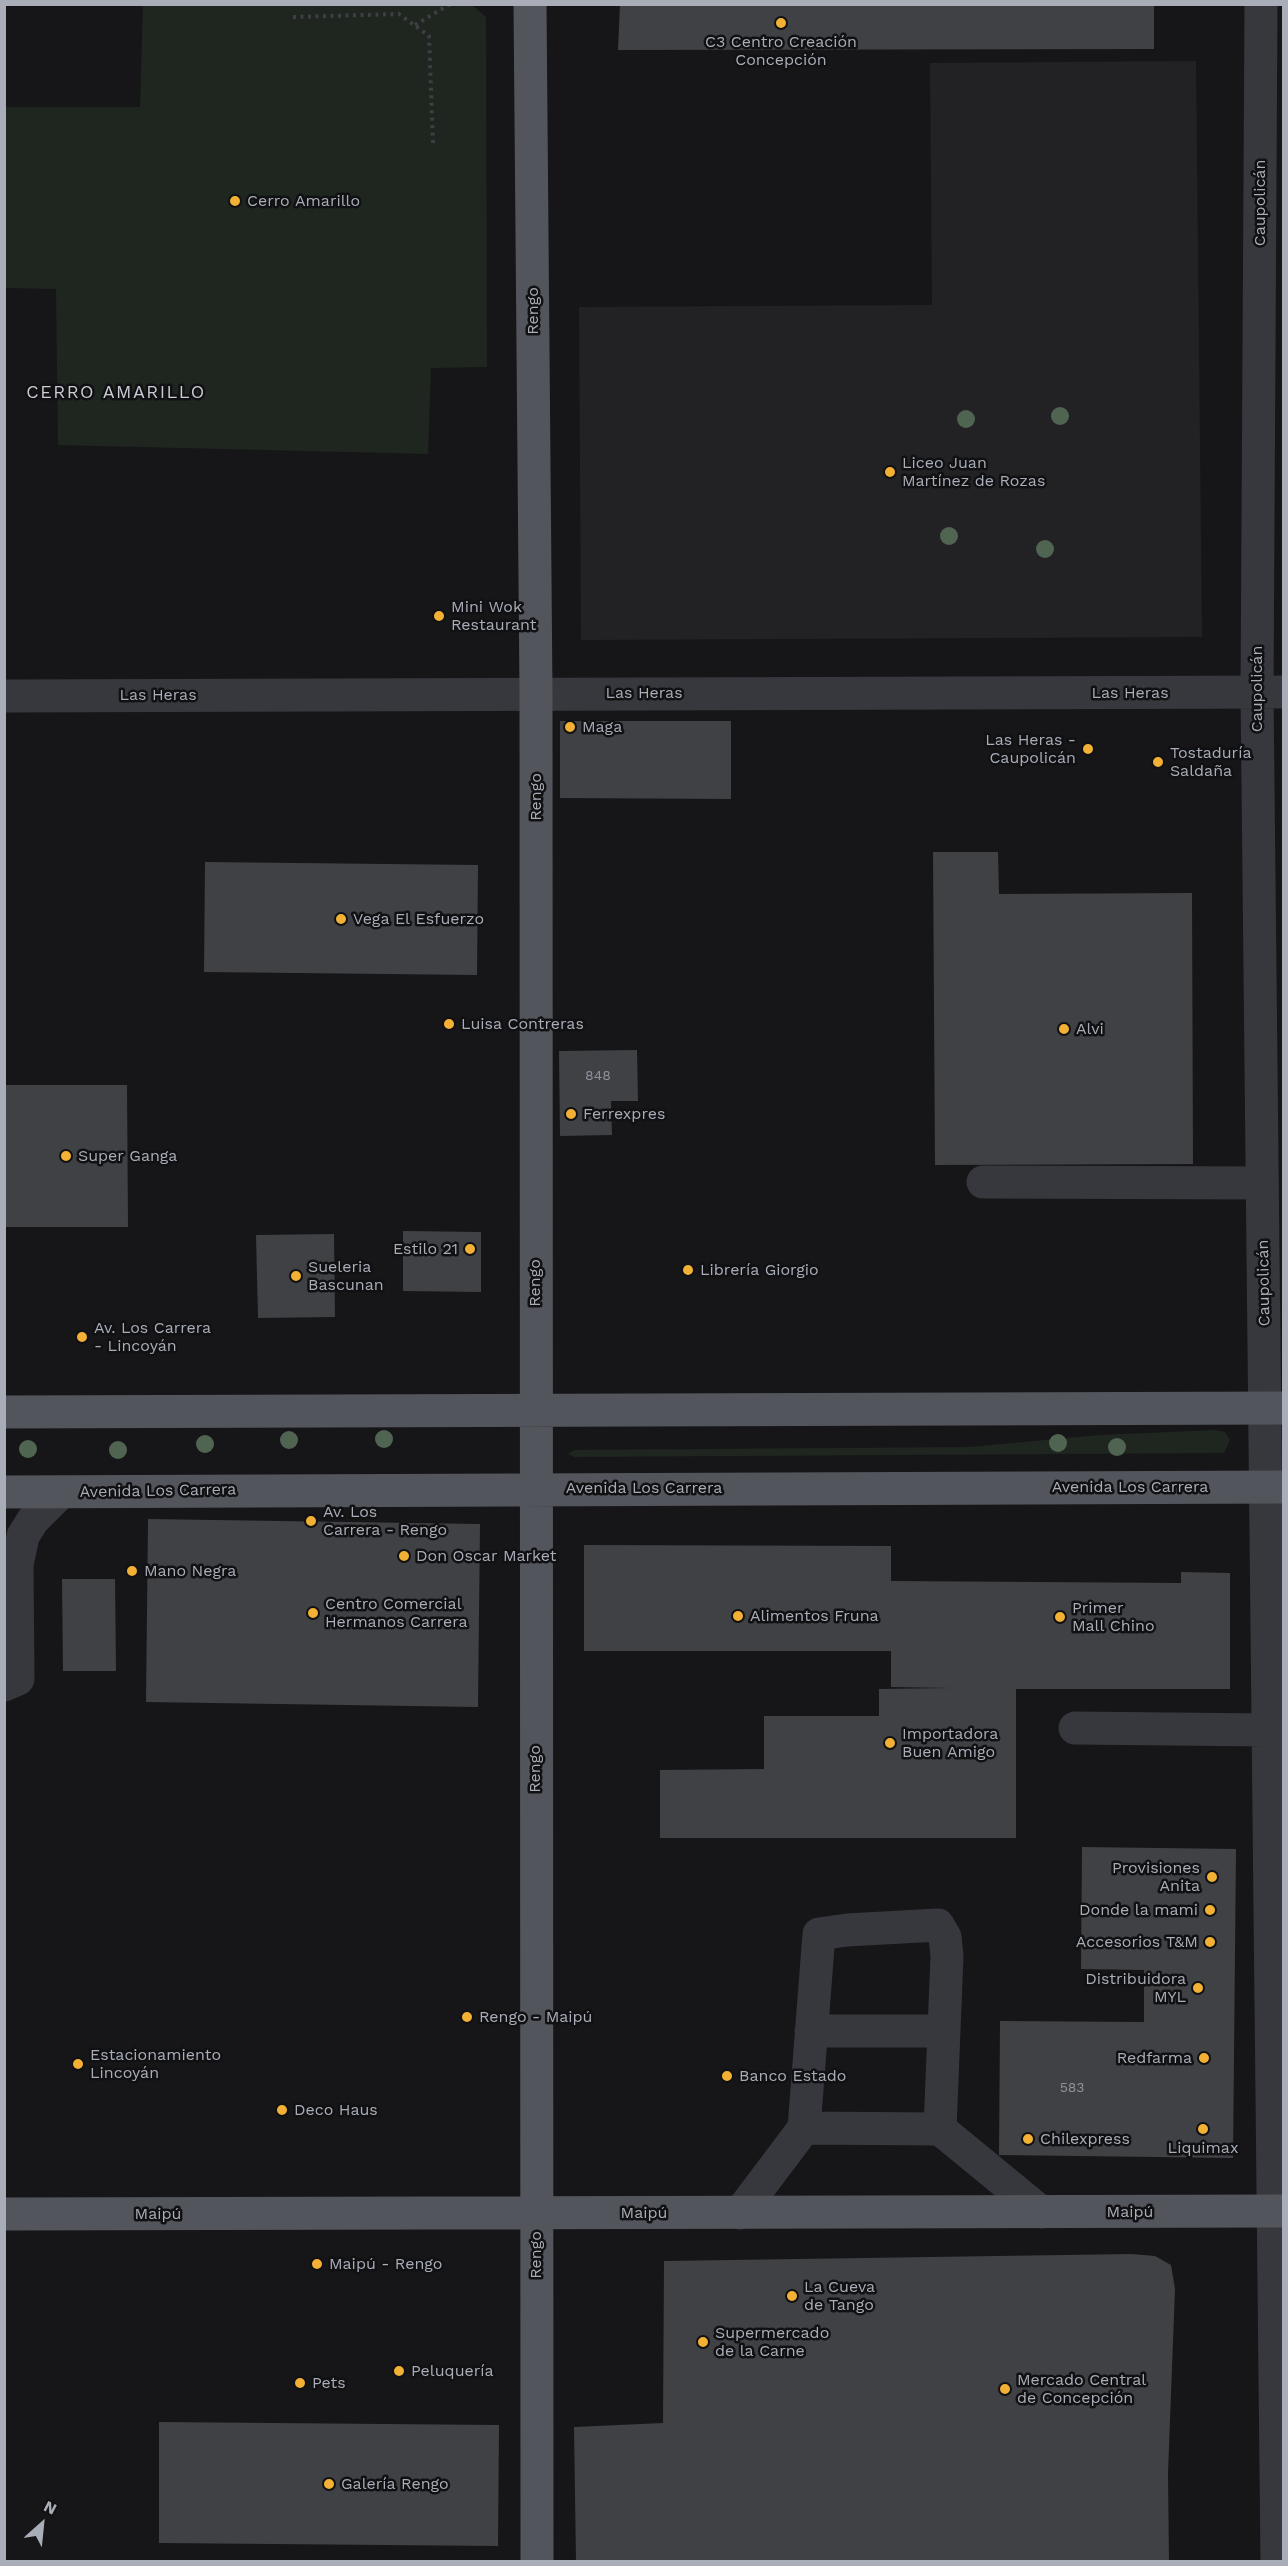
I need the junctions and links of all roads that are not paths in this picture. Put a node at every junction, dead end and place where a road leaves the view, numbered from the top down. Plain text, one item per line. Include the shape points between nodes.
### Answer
1 (530, 4) edge
2 (1261, 4) edge
3 (1270, 692) edge
4 (536, 693) junction
5 (4, 696) edge
6 (983, 1182) dead end
7 (1262, 1183) junction
8 (1273, 1231) edge
9 (1274, 1408) edge
10 (535, 1410) junction
11 (4, 1412) edge
12 (1274, 1487) edge
13 (534, 1488) junction
14 (4, 1492) edge
15 (61, 1492) junction
16 (11, 1573) edge
17 (11, 1682) edge
18 (1274, 1718) edge
19 (1075, 1728) dead end
20 (812, 2031) junction
21 (944, 2031) junction
22 (804, 2127) junction
23 (940, 2129) junction
24 (1280, 2211) edge
25 (1041, 2212) junction
26 (536, 2213) junction
27 (740, 2213) junction
28 (4, 2214) edge
29 (537, 2562) edge
30 (1277, 2562) edge

1 - 4 main road, Rengo
2 - 3 street, Caupolicán
3 - 4 street, Las Heras
3 - 7 street, Caupolicán
4 - 5 street, Las Heras
4 - 10 main road, Rengo
6 - 7 street
7 - 8 street, Caupolicán
8 - 9 street, Caupolicán
9 - 10 main road
9 - 12 street, Caupolicán
10 - 11 main road
10 - 13 main road, Rengo
12 - 13 main road, Avenida Los Carrera
12 - 18 street, Caupolicán
13 - 15 main road, Avenida Los Carrera
13 - 26 main road, Rengo
14 - 15 main road, Avenida Los Carrera
15 - 16 street via 23,1536
16 - 17 street
18 - 19 street
18 - 24 street, Caupolicán
20 - 21 street
20 - 21 street via 819,1934 938,1925 945,1937 947,1956
20 - 22 street
21 - 23 street
22 - 23 street
22 - 27 street
23 - 25 street
24 - 25 main road, Maipú
24 - 30 street, Caupolicán
25 - 27 main road, Maipú
26 - 27 main road, Maipú
26 - 28 main road, Maipú
26 - 29 main road, Rengo

